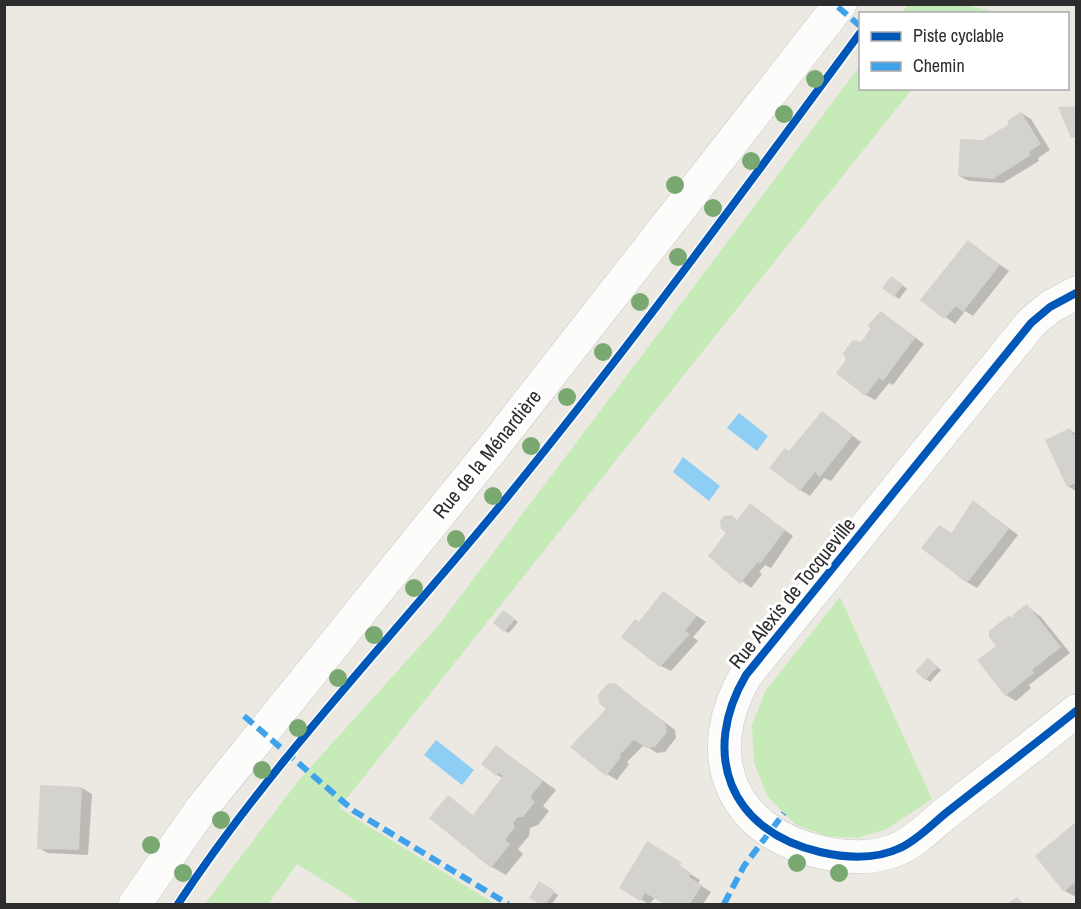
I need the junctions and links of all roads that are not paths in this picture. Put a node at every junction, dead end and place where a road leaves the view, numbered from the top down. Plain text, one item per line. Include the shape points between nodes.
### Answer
1 (840, 4) edge
2 (1077, 293) edge
3 (1077, 711) edge
4 (135, 904) edge

1 - 4 main road, Rue de la Ménardière via 499,440 202,808
2 - 3 main road, Rue Alexis de Tocqueville via 1031,323 746,675 727,714 727,778 737,800 753,818 788,842 858,858 901,848

